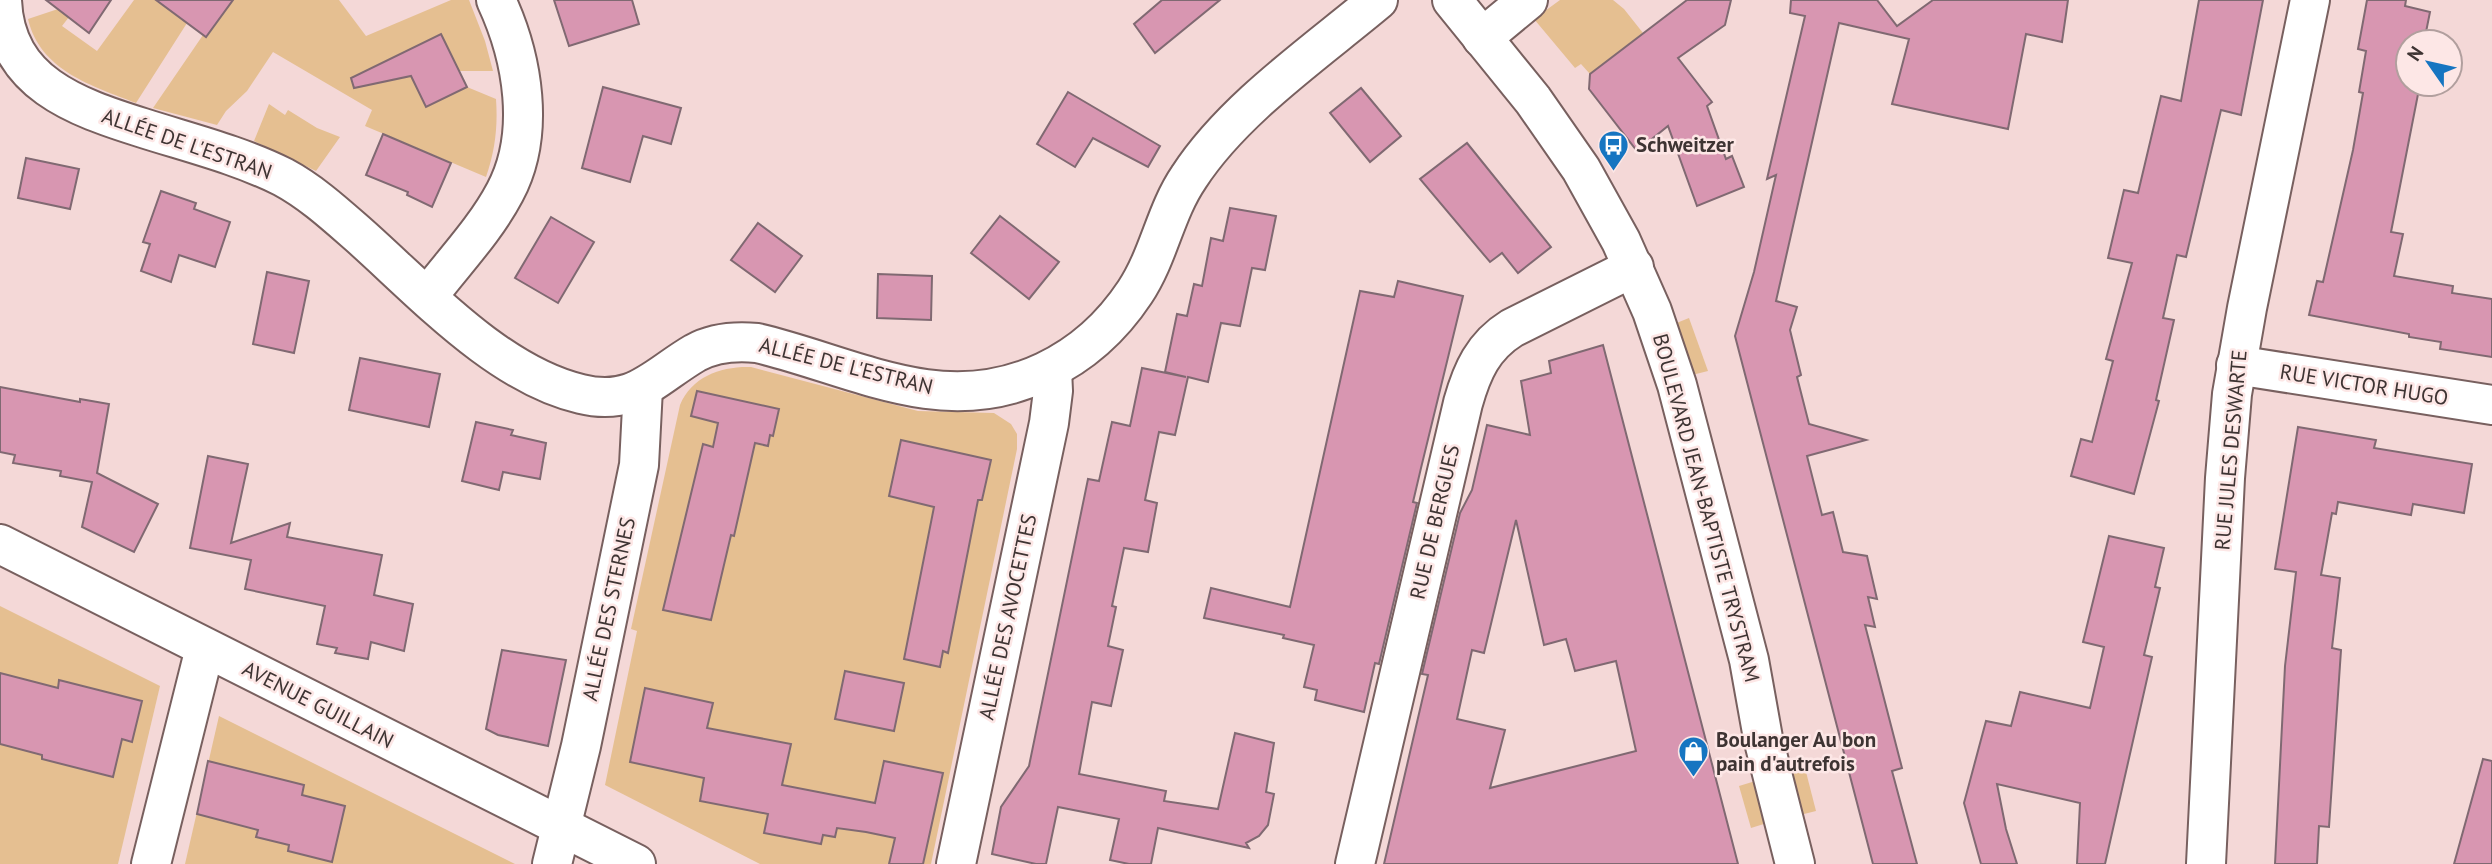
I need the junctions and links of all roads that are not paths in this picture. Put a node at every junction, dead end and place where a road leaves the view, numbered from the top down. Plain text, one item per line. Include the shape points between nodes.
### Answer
1 (2, 0) edge
2 (496, 0) edge
3 (1378, 0) edge
4 (1452, 0) edge
5 (1528, 0) edge
6 (2310, 0) edge
7 (1482, 38) junction
8 (1634, 267) junction
9 (428, 296) junction
10 (2236, 365) junction
11 (1052, 370) junction
12 (643, 388) junction
13 (2492, 405) edge
14 (0, 544) edge
15 (205, 648) junction
16 (561, 827) junction
17 (151, 864) edge
18 (552, 864) edge
19 (636, 864) edge
20 (957, 864) edge
21 (1355, 864) edge
22 (1795, 864) edge
23 (2206, 864) edge

1 - 9 street, ALLÉE DE L'ESTRAN via 18,56 52,91 85,109 245,161 292,182
2 - 9 street via 518,69 521,146 498,204
3 - 11 street, ALLÉE DE L'ESTRAN via 1255,102 1211,145 1178,194 1153,257 1127,303 1085,348
4 - 7 street, BOULEVARD JEAN-BAPTISTE TRYSTRAM
5 - 7 street
6 - 10 street, RUE JULES DESWARTE
7 - 8 street, BOULEVARD JEAN-BAPTISTE TRYSTRAM via 1550,122
8 - 21 street, RUE DE BERGUES via 1511,328 1477,363 1463,403
8 - 22 street, BOULEVARD JEAN-BAPTISTE TRYSTRAM via 1677,385 1749,660 1763,738
9 - 12 street, ALLÉE DE L'ESTRAN via 498,355 551,385 604,397 624,396
10 - 13 street, RUE VICTOR HUGO
10 - 23 street, RUE JULES DESWARTE via 2226,466
11 - 12 street, ALLÉE DE L'ESTRAN via 1005,386 944,391 905,385 757,343 737,342 694,354
11 - 20 street, ALLÉE DES AVOCETTES via 1049,423
12 - 16 street, ALLÉE DES STERNES via 639,465
14 - 15 street, AVENUE GUILLAIN
15 - 16 street, AVENUE GUILLAIN
15 - 17 street
16 - 18 street, ALLÉE DES STERNES
16 - 19 street, AVENUE GUILLAIN

